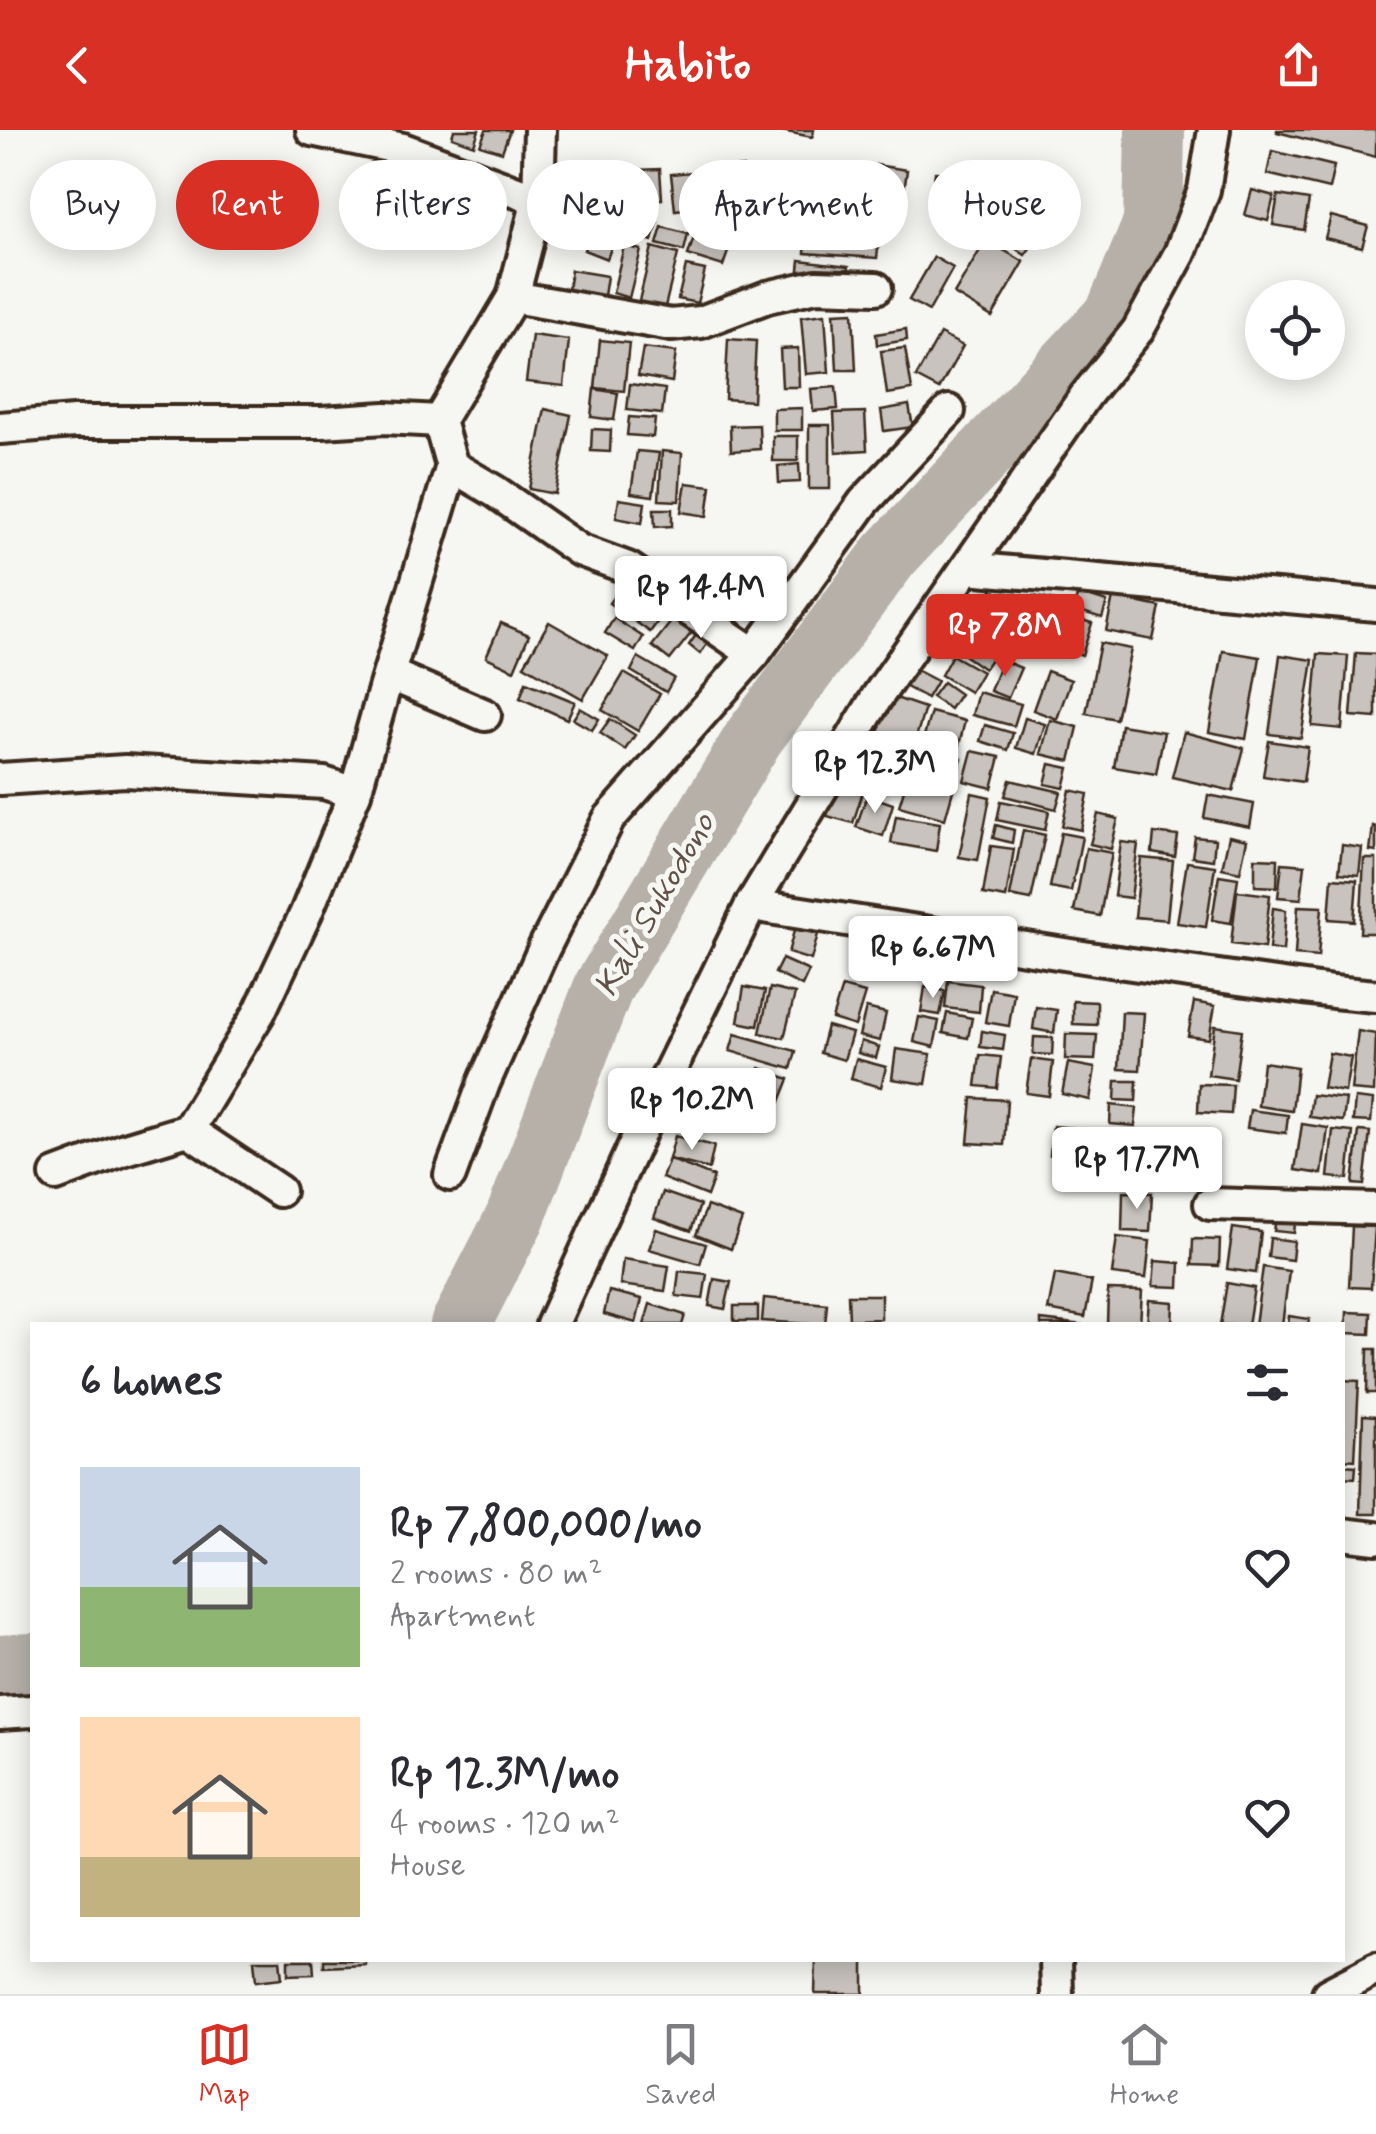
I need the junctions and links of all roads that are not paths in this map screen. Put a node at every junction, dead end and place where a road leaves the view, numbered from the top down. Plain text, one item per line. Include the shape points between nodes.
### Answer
1 (312, 130) edge
2 (540, 130) edge
3 (1214, 130) edge
4 (539, 160) edge
5 (527, 196) edge
6 (527, 244) edge
7 (876, 288) dead end
8 (514, 297) junction
9 (949, 411) dead end
10 (439, 421) junction
11 (0, 428) edge
12 (452, 466) junction
13 (966, 568) junction
14 (1376, 579) edge
15 (1365, 604) edge
16 (754, 654) junction
17 (389, 674) junction
18 (486, 715) dead end
19 (0, 780) edge
20 (356, 792) junction
21 (751, 904) junction
22 (1376, 996) edge
23 (188, 1130) junction
24 (56, 1175) dead end
25 (450, 1175) dead end
26 (279, 1191) dead end
27 (1210, 1204) dead end
28 (1376, 1210) edge
29 (553, 1322) edge
30 (1345, 1534) edge
31 (1376, 1538) edge
32 (30, 1712) edge
33 (0, 1713) edge
34 (1056, 1962) edge
35 (1376, 1970) edge
36 (1058, 1994) edge
37 (1328, 1994) edge

1 - 5 street via 403,149
2 - 4 street
3 - 13 street via 1204,190 1180,253 1138,330
6 - 8 street
7 - 8 street via 816,286 671,325
8 - 10 street
9 - 16 street via 864,502
10 - 11 street
10 - 12 street
12 - 16 street via 579,550 628,568
12 - 17 street
13 - 15 street
13 - 21 street
14 - 15 street
16 - 25 street via 609,819 544,948
17 - 18 street
17 - 20 street
19 - 20 street via 125,770 324,783
20 - 23 street via 258,1013
21 - 22 street
21 - 29 street
23 - 24 street
23 - 26 street
27 - 28 street
30 - 31 street
32 - 33 street
34 - 36 street
35 - 37 street

